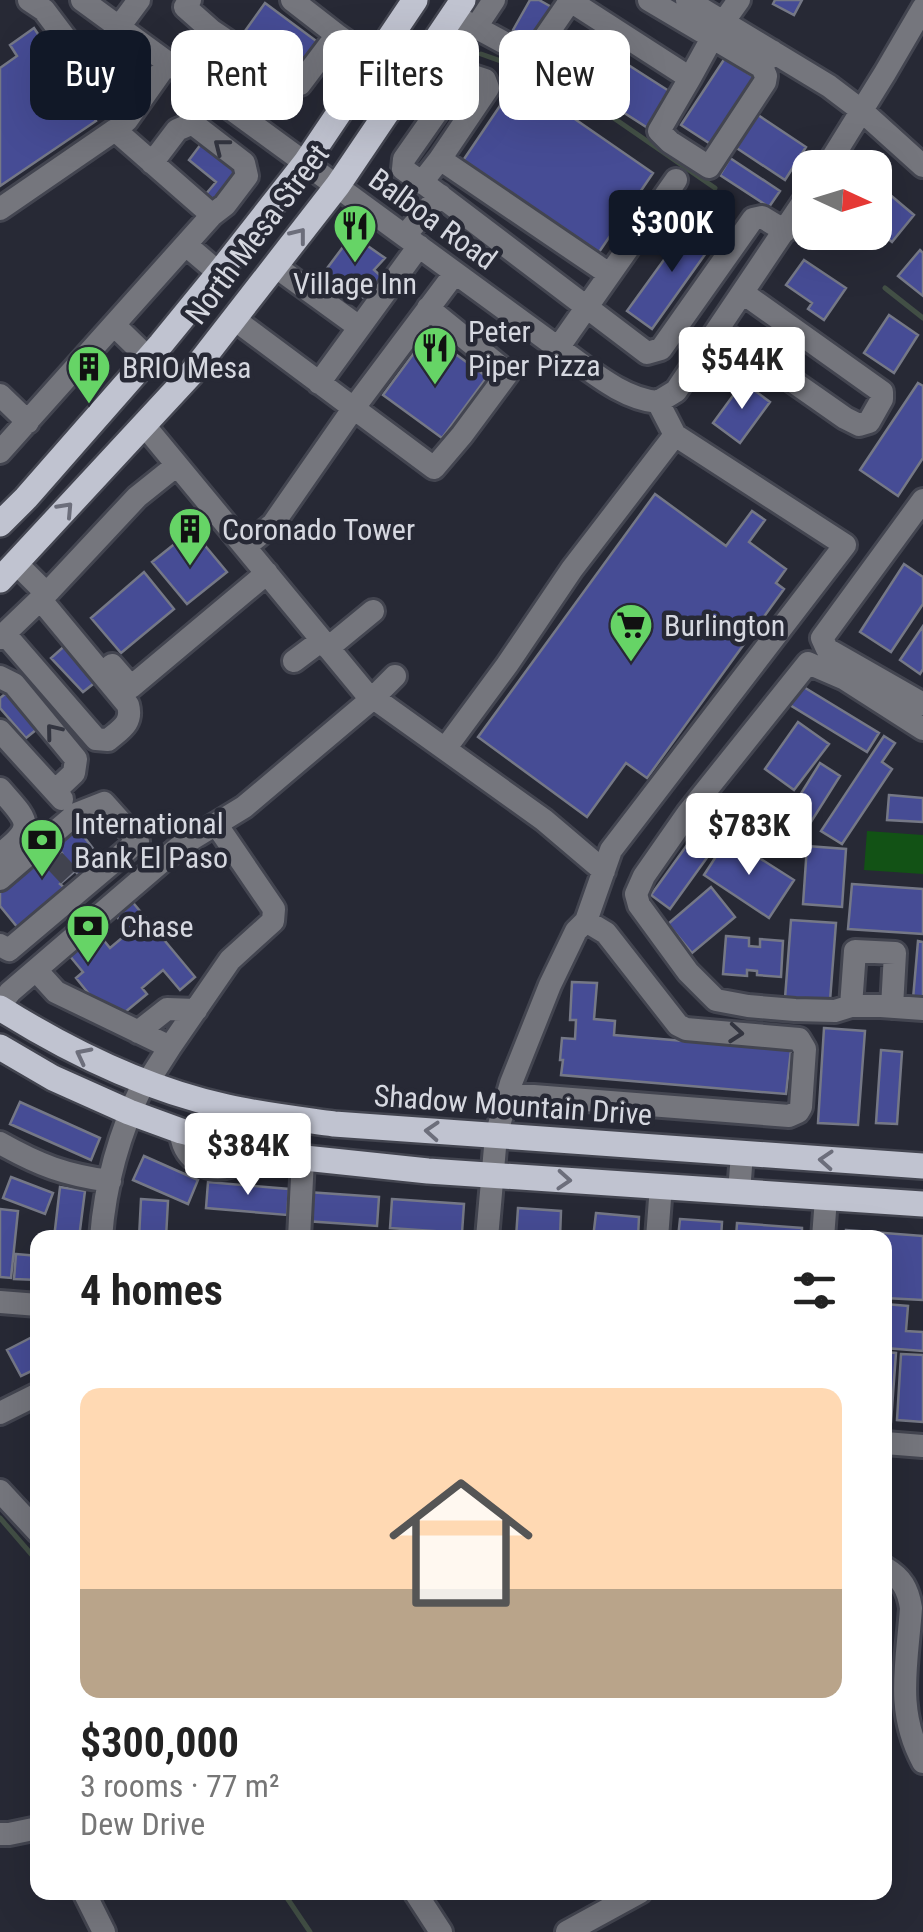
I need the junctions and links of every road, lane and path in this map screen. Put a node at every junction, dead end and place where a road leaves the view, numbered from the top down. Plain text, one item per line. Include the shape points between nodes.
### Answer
1 (29, 0) edge
2 (82, 0) edge
3 (139, 0) edge
4 (292, 0) edge
5 (415, 0) edge
6 (494, 0) edge
7 (570, 0) edge
8 (687, 0) edge
9 (740, 0) edge
10 (183, 2) edge
11 (656, 2) edge
12 (923, 8) edge
13 (464, 14) edge
14 (119, 26) junction
15 (211, 30) edge
16 (331, 30) edge
17 (395, 30) edge
18 (718, 30) junction
19 (634, 42) junction
20 (323, 54) edge
21 (767, 59) junction
22 (171, 64) edge
23 (171, 69) edge
24 (479, 78) edge
25 (690, 78) junction
26 (303, 80) edge
27 (479, 102) edge
28 (862, 111) junction
29 (248, 120) edge
30 (334, 120) edge
31 (382, 120) edge
32 (432, 120) edge
33 (467, 120) edge
34 (121, 125) junction
35 (837, 150) edge
36 (440, 160) junction
37 (306, 162) junction
38 (152, 163) junction
39 (923, 166) edge
40 (676, 180) dead end
41 (338, 185) junction
42 (432, 190) junction
43 (0, 210) edge
44 (212, 215) junction
45 (792, 221) edge
46 (786, 231) junction
47 (412, 240) junction
48 (186, 245) junction
49 (275, 266) junction
50 (456, 272) junction
51 (218, 273) junction
52 (609, 274) junction
53 (701, 293) junction
54 (743, 293) junction
55 (587, 306) junction
56 (428, 308) junction
57 (234, 319) junction
58 (723, 322) junction
59 (114, 325) junction
60 (359, 328) junction
61 (558, 348) junction
62 (155, 351) junction
63 (647, 354) junction
64 (191, 374) junction
65 (318, 383) junction
66 (620, 390) junction
67 (0, 396) edge
68 (658, 402) junction
69 (353, 409) junction
70 (28, 422) junction
71 (144, 425) junction
72 (675, 436) junction
73 (0, 451) edge
74 (177, 465) junction
75 (923, 500) edge
76 (0, 524) edge
77 (245, 546) junction
78 (8, 571) edge
79 (267, 574) junction
80 (45, 594) junction
81 (373, 611) dead end
82 (2, 636) edge
83 (325, 644) junction
84 (294, 661) dead end
85 (395, 676) dead end
86 (0, 677) edge
87 (373, 698) junction
88 (923, 704) edge
89 (923, 729) edge
90 (0, 732) edge
91 (445, 749) junction
92 (54, 791) junction
93 (3, 792) edge
94 (76, 814) junction
95 (216, 824) junction
96 (0, 854) edge
97 (61, 867) junction
98 (604, 871) junction
99 (0, 879) edge
100 (586, 921) junction
101 (0, 945) edge
102 (36, 970) junction
103 (0, 1006) edge
104 (851, 1006) junction
105 (892, 1006) junction
106 (923, 1009) edge
107 (196, 1010) junction
108 (138, 1032) junction
109 (0, 1047) edge
110 (170, 1047) junction
111 (146, 1082) junction
112 (508, 1094) junction
113 (726, 1111) junction
114 (129, 1112) junction
115 (496, 1136) junction
116 (0, 1142) edge
117 (733, 1153) junction
118 (303, 1159) junction
119 (923, 1166) edge
120 (493, 1175) junction
121 (110, 1181) junction
122 (660, 1186) junction
123 (740, 1192) junction
124 (826, 1198) junction
125 (923, 1204) edge
126 (102, 1230) edge
127 (299, 1230) edge
128 (487, 1230) edge
129 (657, 1230) edge
130 (824, 1230) edge
131 (0, 1302) edge
132 (30, 1304) edge
133 (30, 1398) edge
134 (0, 1413) edge
135 (892, 1444) edge
136 (923, 1446) edge
137 (0, 1491) edge
138 (30, 1523) edge
139 (892, 1573) edge
140 (923, 1762) edge
141 (30, 1830) edge
142 (0, 1834) edge
143 (88, 1900) edge
144 (419, 1900) edge
145 (625, 1900) edge
146 (104, 1932) edge
147 (441, 1932) edge
148 (567, 1932) edge

1 - 34 street via 44,10
2 - 14 street, Balboa Road
3 - 14 street
4 - 16 street
5 - 17 main road, North Mesa Street
6 - 13 street
7 - 13 street via 538,49 526,53
7 - 19 street
8 - 18 street
9 - 18 street
10 - 15 street
11 - 18 street
11 - 19 street
12 - 28 street
14 - 22 street, Balboa Road
18 - 21 street
18 - 25 street
19 - 25 street
20 - 26 street
21 - 25 street via 765,82 709,167 659,131
21 - 28 street via 829,86
23 - 34 street
24 - 27 street via 488,88
28 - 35 street
28 - 39 street
29 - 37 street, Balboa Road
30 - 37 main road, North Mesa Street
31 - 41 main road, North Mesa Street
32 - 42 street via 403,169
33 - 36 street
34 - 38 street
34 - 43 street
36 - 42 street via 422,182
36 - 52 street
37 - 41 street, Balboa Road
37 - 51 main road, North Mesa Street
38 - 44 street
44 -> 38 street via 246,176 244,163 190,124 177,130
40 - 52 street
41 - 47 street, Balboa Road
49 -> 41 main road, North Mesa Street
42 - 47 street
42 - 55 street
44 - 48 street
45 - 46 street
46 - 53 street via 753,218
46 - 54 street
47 - 50 street, Balboa Road
47 - 60 street
48 - 51 street
48 - 59 street
49 - 57 main road, North Mesa Street
49 - 60 street
50 - 56 street
50 - 61 street, Balboa Road
51 - 62 main road, North Mesa Street
52 - 55 street
53 - 58 street
53 - 63 street via 661,350
54 - 58 street
54 - 58 street via 882,392 869,422 845,418
55 - 61 street
55 - 63 street
56 - 69 street
56 - 69 street via 508,372 462,435 434,468
57 - 64 main road, North Mesa Street
57 - 65 street
58 - 68 street via 676,392
59 - 62 street
59 - 70 street
60 - 65 street
61 - 66 street, Balboa Road
62 - 64 main road
62 - 76 main road, North Mesa Street
63 - 66 street
64 - 71 main road, North Mesa Street
65 - 69 street
66 - 68 street, Balboa Road
67 - 70 street
68 - 72 street
69 - 77 street via 274,524
70 - 73 street
71 - 74 street
78 -> 71 main road, North Mesa Street
72 - 91 street
72 - 98 street via 845,545 612,850
74 - 77 street
74 - 80 street via 136,498
75 - 88 street via 822,638 827,649
77 - 79 street
78 - 80 street
79 - 80 street via 130,687
79 - 83 street
80 - 82 street
80 - 82 street via 128,705 129,722 108,740 96,739
81 - 83 street
83 - 84 street
83 - 87 street
85 - 87 street
92 -> 86 street via 74,773 76,759 14,684
87 - 91 street
87 - 95 street
89 - 104 street via 808,663 688,813 636,894 656,931 716,1000 822,1011
90 - 92 street
91 - 98 street
92 - 94 street
93 - 96 street via 25,824 20,840
94 - 97 street
94 - 97 street via 104,803 138,841
95 - 102 street via 180,846
95 - 107 street via 274,916 230,960
97 - 99 street
97 - 101 street via 9,950
98 - 100 street
100 - 112 street via 550,984
100 -> 113 street via 606,934 678,1025 798,1039 805,1049 798,1112
102 - 103 street
102 - 108 street via 56,992
111 -> 103 main road, Shadow Mountain Drive via 45,1036
104 - 105 street
104 - 105 street via 856,951 895,953
105 - 106 street
107 - 108 street via 167,1009
107 - 110 street
108 - 110 street
109 - 114 main road
110 - 111 street
111 - 114 street
115 -> 111 main road, Shadow Mountain Drive via 280,1117
112 - 113 street
112 - 115 street
113 - 117 street
114 - 118 main road via 250,1150
114 - 121 street
115 - 117 main road, Shadow Mountain Drive
115 - 120 street
116 - 121 street via 52,1169
119 -> 117 main road, Shadow Mountain Drive
117 - 123 street
118 - 120 main road
118 - 127 street
120 -> 122 main road
120 - 128 street
121 - 126 street
122 - 123 main road
122 - 129 street
123 - 124 main road
124 - 125 main road
124 - 130 street
131 - 132 street
133 - 134 street
135 - 136 street
137 - 138 street
139 - 140 street via 909,1595 904,1710
141 - 142 street
143 - 146 street
144 - 147 street
145 - 148 street

